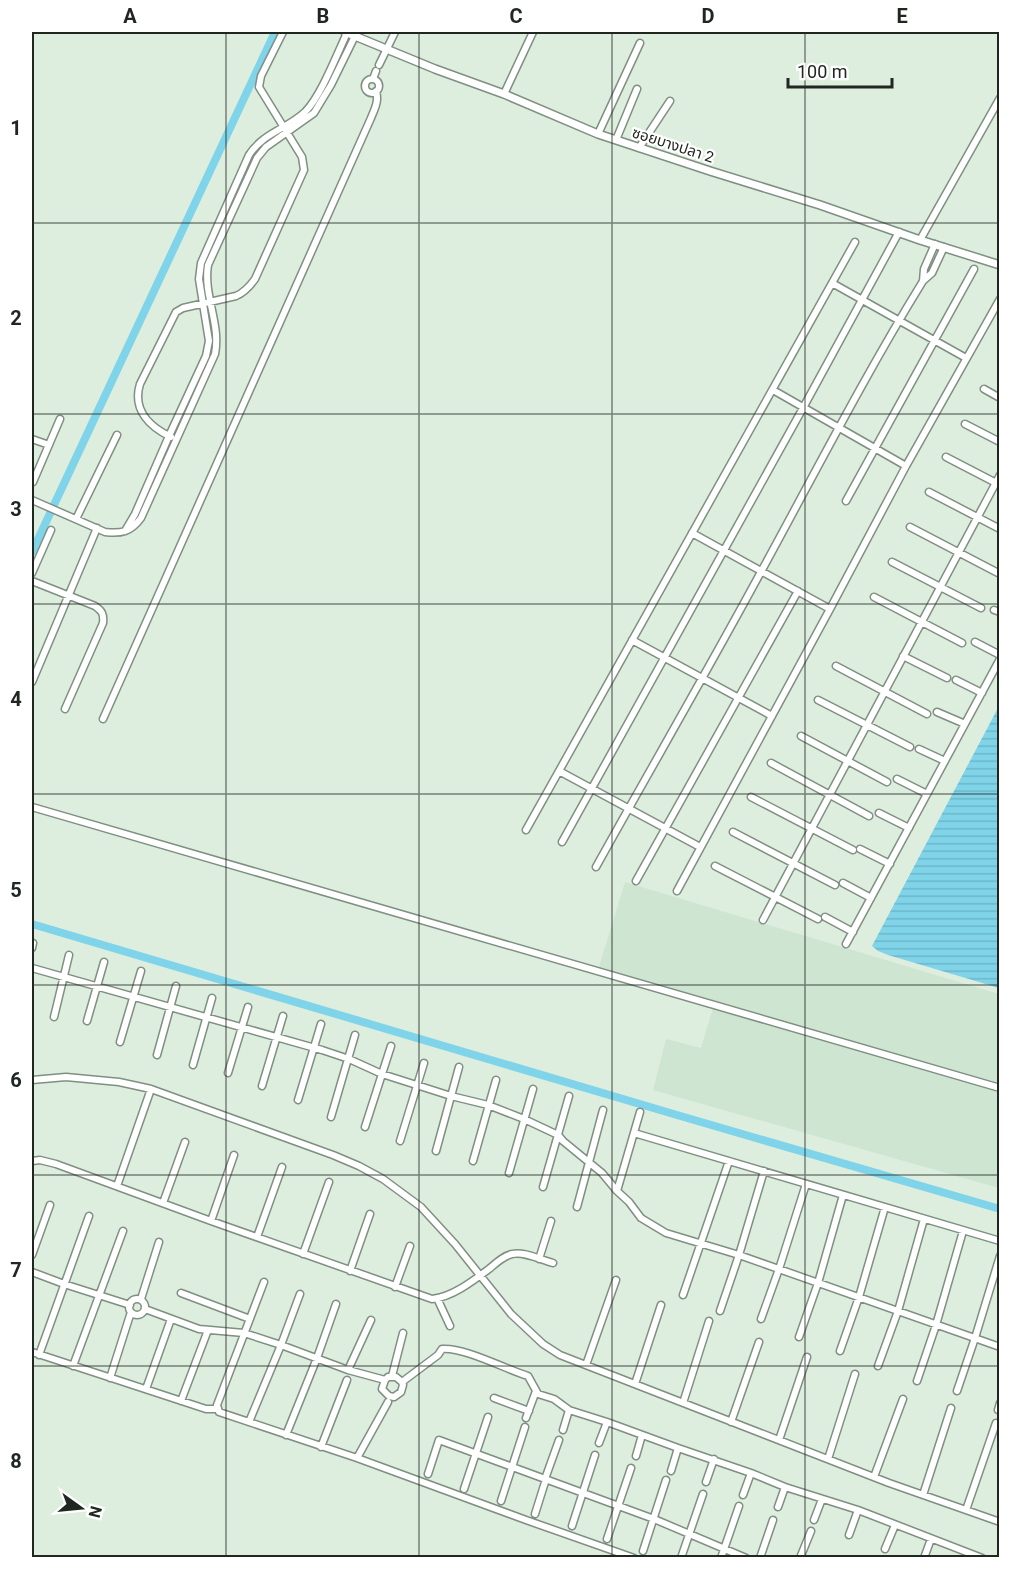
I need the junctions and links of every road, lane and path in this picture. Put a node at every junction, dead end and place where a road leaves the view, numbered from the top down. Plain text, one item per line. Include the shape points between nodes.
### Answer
1 (283, 32) edge
2 (346, 32) edge
3 (395, 32) edge
4 (533, 32) edge
5 (355, 36) junction
6 (640, 43) dead end
7 (387, 50) junction
8 (373, 80) junction
9 (324, 81) junction
10 (331, 85) junction
11 (637, 89) dead end
12 (376, 91) junction
13 (504, 94) junction
14 (999, 98) edge
15 (670, 101) dead end
16 (283, 127) junction
17 (287, 134) junction
18 (598, 134) junction
19 (616, 140) junction
20 (639, 148) junction
21 (899, 232) junction
22 (920, 240) junction
23 (855, 242) dead end
24 (935, 244) junction
25 (944, 247) junction
26 (999, 265) edge
27 (974, 269) dead end
28 (923, 281) junction
29 (832, 283) junction
30 (999, 299) edge
31 (862, 300) junction
32 (212, 302) junction
33 (203, 303) junction
34 (898, 321) junction
35 (935, 340) junction
36 (966, 358) junction
37 (984, 389) dead end
38 (773, 390) junction
39 (999, 398) edge
40 (803, 408) junction
41 (60, 419) dead end
42 (965, 424) dead end
43 (838, 428) junction
44 (117, 435) dead end
45 (169, 436) junction
46 (32, 440) edge
47 (177, 440) junction
48 (999, 442) edge
49 (49, 445) junction
50 (876, 448) junction
51 (946, 457) dead end
52 (906, 466) junction
53 (999, 475) edge
54 (33, 482) dead end
55 (997, 484) edge
56 (928, 492) dead end
57 (32, 500) edge
58 (846, 501) dead end
59 (977, 518) junction
60 (76, 519) junction
61 (910, 527) dead end
62 (97, 528) junction
63 (999, 529) edge
64 (51, 530) dead end
65 (125, 531) junction
66 (692, 533) junction
67 (724, 550) junction
68 (958, 552) junction
69 (892, 562) dead end
70 (761, 571) junction
71 (32, 573) edge
72 (999, 574) edge
73 (32, 580) edge
74 (940, 588) junction
75 (798, 591) junction
76 (68, 596) junction
77 (874, 597) dead end
78 (981, 608) dead end
79 (831, 609) junction
80 (921, 622) junction
81 (632, 640) junction
82 (975, 642) dead end
83 (962, 643) dead end
84 (903, 656) junction
85 (664, 657) junction
86 (999, 657) edge
87 (836, 666) dead end
88 (702, 678) junction
89 (947, 678) dead end
90 (956, 680) dead end
91 (32, 682) edge
92 (884, 692) junction
93 (982, 693) junction
94 (738, 698) junction
95 (818, 700) dead end
96 (64, 709) dead end
97 (937, 712) dead end
98 (927, 714) dead end
99 (772, 716) junction
100 (103, 719) dead end
101 (965, 724) junction
102 (866, 725) junction
103 (801, 736) dead end
104 (910, 747) dead end
105 (919, 749) dead end
106 (847, 761) junction
107 (945, 761) junction
108 (771, 764) dead end
109 (559, 771) junction
110 (897, 779) dead end
111 (887, 782) dead end
112 (591, 788) junction
113 (927, 794) junction
114 (829, 795) junction
115 (751, 797) dead end
116 (32, 807) edge
117 (629, 808) junction
118 (879, 813) dead end
119 (869, 816) dead end
120 (665, 828) junction
121 (811, 828) junction
122 (909, 828) junction
123 (526, 830) dead end
124 (733, 832) dead end
125 (562, 842) dead end
126 (700, 847) junction
127 (793, 863) junction
128 (890, 864) junction
129 (715, 866) dead end
130 (596, 867) dead end
131 (636, 881) dead end
132 (843, 883) dead end
133 (835, 885) dead end
134 (676, 891) dead end
135 (775, 897) junction
136 (871, 898) junction
137 (763, 920) dead end
138 (853, 932) junction
139 (846, 944) dead end
140 (69, 955) dead end
141 (104, 962) dead end
142 (32, 968) edge
143 (141, 971) dead end
144 (63, 977) junction
145 (97, 987) junction
146 (176, 987) dead end
147 (134, 998) junction
148 (212, 998) dead end
149 (248, 1007) dead end
150 (170, 1008) junction
151 (283, 1016) dead end
152 (54, 1017) dead end
153 (206, 1018) junction
154 (87, 1021) dead end
155 (321, 1024) dead end
156 (242, 1028) junction
157 (355, 1035) dead end
158 (277, 1038) junction
159 (120, 1042) dead end
160 (391, 1046) dead end
161 (314, 1048) junction
162 (157, 1055) dead end
163 (349, 1059) junction
164 (424, 1063) dead end
165 (193, 1065) dead end
166 (459, 1067) dead end
167 (228, 1073) dead end
168 (382, 1074) junction
169 (32, 1080) edge
170 (496, 1080) dead end
171 (262, 1086) dead end
172 (417, 1086) junction
173 (999, 1088) edge
174 (151, 1089) junction
175 (533, 1089) dead end
176 (451, 1096) junction
177 (569, 1096) dead end
178 (298, 1100) dead end
179 (488, 1105) junction
180 (603, 1110) dead end
181 (640, 1112) dead end
182 (331, 1117) dead end
183 (524, 1119) junction
184 (365, 1127) dead end
185 (634, 1133) junction
186 (558, 1135) junction
187 (400, 1141) dead end
188 (184, 1142) dead end
189 (436, 1151) dead end
190 (234, 1155) dead end
191 (32, 1161) edge
192 (472, 1161) dead end
193 (729, 1161) junction
194 (588, 1163) junction
195 (282, 1167) dead end
196 (764, 1172) junction
197 (509, 1173) dead end
198 (329, 1182) dead end
199 (806, 1184) junction
200 (117, 1186) junction
201 (543, 1187) dead end
202 (617, 1191) junction
203 (843, 1195) junction
204 (163, 1203) junction
205 (50, 1205) dead end
206 (577, 1207) dead end
207 (885, 1207) junction
208 (370, 1214) dead end
209 (89, 1216) dead end
210 (924, 1219) junction
211 (211, 1221) junction
212 (551, 1221) dead end
213 (963, 1230) junction
214 (123, 1231) dead end
215 (257, 1237) junction
216 (999, 1241) edge
217 (159, 1242) dead end
218 (701, 1244) junction
219 (410, 1246) dead end
220 (32, 1254) edge
221 (303, 1254) junction
222 (740, 1255) junction
223 (999, 1256) edge
224 (539, 1259) junction
225 (553, 1263) dead end
226 (780, 1269) junction
227 (350, 1271) junction
228 (32, 1272) edge
229 (479, 1276) junction
230 (616, 1280) dead end
231 (264, 1282) dead end
232 (818, 1282) junction
233 (64, 1284) junction
234 (395, 1287) junction
235 (180, 1293) dead end
236 (300, 1294) dead end
237 (683, 1295) dead end
238 (99, 1296) junction
239 (859, 1297) junction
240 (437, 1298) junction
241 (141, 1299) junction
242 (336, 1304) dead end
243 (130, 1305) junction
244 (661, 1305) dead end
245 (145, 1309) junction
246 (720, 1311) dead end
247 (898, 1311) junction
248 (131, 1312) junction
249 (171, 1319) junction
250 (250, 1319) junction
251 (761, 1319) dead end
252 (371, 1320) dead end
253 (709, 1321) dead end
254 (936, 1325) junction
255 (450, 1326) dead end
256 (208, 1330) junction
257 (244, 1333) junction
258 (403, 1333) dead end
259 (799, 1337) dead end
260 (975, 1338) junction
261 (759, 1342) dead end
262 (281, 1345) junction
263 (999, 1347) edge
264 (840, 1351) dead end
265 (35, 1354) edge
266 (807, 1357) dead end
267 (317, 1358) junction
268 (586, 1365) junction
269 (73, 1366) junction
270 (878, 1366) dead end
271 (348, 1370) junction
272 (855, 1374) dead end
273 (392, 1376) junction
274 (110, 1378) junction
275 (347, 1380) dead end
276 (385, 1380) junction
277 (917, 1381) dead end
278 (402, 1382) junction
279 (634, 1384) junction
280 (146, 1389) junction
281 (536, 1391) junction
282 (957, 1391) dead end
283 (494, 1398) dead end
284 (903, 1399) dead end
285 (181, 1401) junction
286 (388, 1402) dead end
287 (683, 1403) junction
288 (999, 1403) edge
289 (951, 1408) dead end
290 (217, 1409) junction
291 (569, 1410) junction
292 (998, 1410) dead end
293 (529, 1411) junction
294 (488, 1417) dead end
295 (526, 1418) dead end
296 (249, 1422) junction
297 (607, 1422) junction
298 (731, 1422) junction
299 (996, 1423) dead end
300 (525, 1427) dead end
301 (563, 1430) dead end
302 (286, 1434) junction
303 (642, 1435) junction
304 (559, 1440) dead end
305 (779, 1440) junction
306 (599, 1443) dead end
307 (321, 1447) junction
308 (678, 1448) junction
309 (475, 1455) junction
310 (595, 1455) dead end
311 (636, 1456) dead end
312 (357, 1458) junction
313 (828, 1459) junction
314 (714, 1460) junction
315 (511, 1468) junction
316 (631, 1468) dead end
317 (671, 1471) dead end
318 (751, 1473) junction
319 (428, 1474) dead end
320 (874, 1477) junction
321 (546, 1479) junction
322 (666, 1480) dead end
323 (706, 1482) dead end
324 (785, 1488) junction
325 (464, 1489) dead end
326 (582, 1493) junction
327 (703, 1494) dead end
328 (743, 1495) dead end
329 (923, 1495) junction
330 (822, 1499) junction
331 (501, 1501) dead end
332 (618, 1506) junction
333 (739, 1506) dead end
334 (778, 1507) dead end
335 (858, 1510) junction
336 (966, 1510) junction
337 (536, 1514) dead end
338 (654, 1519) junction
339 (773, 1520) dead end
340 (814, 1520) dead end
341 (999, 1522) edge
342 (895, 1524) junction
343 (572, 1526) dead end
344 (811, 1531) dead end
345 (690, 1534) junction
346 (849, 1535) dead end
347 (607, 1539) dead end
348 (931, 1539) junction
349 (885, 1549) dead end
350 (724, 1550) junction
351 (643, 1551) dead end
352 (634, 1557) edge
353 (681, 1557) edge
354 (721, 1557) edge
355 (746, 1557) edge
356 (760, 1557) edge
357 (800, 1557) edge
358 (924, 1557) edge
359 (982, 1557) edge

1 - 16 street via 259,82
2 - 5 street, ซอยบางปลา 2
2 - 9 street
3 - 7 street
4 - 13 street
5 - 7 street, ซอยบางปลา 2
5 - 10 street
6 - 18 street
7 - 8 street
7 - 13 street, ซอยบางปลา 2
8 - 12 street via 378,83
8 - 12 street via 367,82 366,88 370,93
9 - 10 street
9 - 16 street via 310,106
10 - 17 street via 314,113
11 - 19 street
12 - 100 street via 378,97 371,118
13 - 18 street, ซอยบางปลา 2
14 - 22 street
15 - 20 street
16 - 17 street
16 - 33 street via 260,141 249,155 201,263
17 - 32 street via 257,158 213,255 207,271
17 - 32 street via 302,157 301,177 255,279 243,293
18 - 19 street, ซอยบางปลา 2
19 - 20 street, ซอยบางปลา 2
20 - 21 street, ซอยบางปลา 2
21 - 22 street, ซอยบางปลา 2
21 - 31 street
22 - 24 street, ซอยบางปลา 2
23 - 29 street
24 - 25 street, ซอยบางปลา 2
24 - 28 street
25 - 26 street, ซอยบางปลา 2
25 - 28 street via 932,273
27 - 35 street
28 - 34 street
29 - 31 street
29 - 38 street
30 - 36 street
31 - 34 street
31 - 40 street
32 - 33 street
32 - 47 street via 217,336 215,354
33 - 45 street via 209,341 206,356
33 - 45 street via 176,312 138,391 145,417
34 - 35 street
34 - 43 street
35 - 36 street
35 - 50 street
36 - 52 street
37 - 39 street
38 - 40 street
38 - 66 street
40 - 43 street
40 - 67 street
41 - 49 street
42 - 48 street
43 - 50 street
43 - 70 street
44 - 60 street
45 - 47 street
45 - 65 street
46 - 49 street
47 - 65 street via 141,518 136,526
49 - 54 street
50 - 52 street
50 - 58 street
51 - 55 street
52 - 79 street
53 - 55 street
55 - 59 street
56 - 59 street
57 - 60 street
59 - 63 street
59 - 68 street
60 - 62 street
61 - 68 street
62 - 65 street via 115,533
62 - 76 street
64 - 71 street
66 - 67 street
66 - 81 street
67 - 70 street
67 - 85 street
68 - 72 street
68 - 74 street
69 - 74 street
70 - 75 street
70 - 88 street
73 - 76 street
74 - 78 street
74 - 80 street
75 - 79 street
75 - 94 street
76 - 91 street
76 - 96 street via 95,606 104,616
77 - 80 street
79 - 99 street
80 - 83 street
80 - 84 street
81 - 85 street
81 - 109 street
82 - 86 street
84 - 89 street
84 - 92 street
85 - 88 street
85 - 112 street
86 - 93 street
87 - 92 street
88 - 94 street
88 - 117 street
90 - 93 street
92 - 98 street
92 - 102 street
93 - 101 street
94 - 99 street
94 - 120 street
95 - 102 street
97 - 101 street
99 - 126 street
101 - 107 street
102 - 104 street
102 - 106 street
103 - 106 street
105 - 107 street
106 - 111 street
106 - 114 street
107 - 113 street
108 - 114 street
109 - 112 street
109 - 123 street
110 - 113 street
112 - 117 street
112 - 125 street
113 - 122 street
114 - 119 street
114 - 121 street
115 - 121 street
116 - 173 street
117 - 120 street
117 - 130 street
118 - 122 street
120 - 126 street
120 - 131 street
121 - 127 street
121 - 128 street
122 - 128 street
124 - 127 street
126 - 134 street
127 - 133 street
127 - 135 street
128 - 136 street
129 - 135 street
132 - 136 street
135 - 137 street
135 - 138 street
136 - 138 street
138 - 139 street
140 - 144 street
141 - 145 street
142 - 144 street
143 - 147 street
144 - 145 street
144 - 152 street
145 - 147 street
145 - 154 street
146 - 150 street
147 - 150 street
147 - 159 street
148 - 153 street
149 - 156 street
150 - 153 street
150 - 162 street
151 - 158 street
153 - 156 street
153 - 165 street
155 - 161 street
156 - 158 street
156 - 167 street
157 - 163 street
158 - 161 street
158 - 171 street
160 - 168 street
161 - 163 street
161 - 178 street
163 - 168 street
163 - 182 street
164 - 172 street
166 - 176 street
168 - 172 street
168 - 184 street
169 - 174 street via 66,1077
170 - 179 street
172 - 176 street
172 - 187 street
174 - 200 street
174 - 229 street via 333,1155 383,1179 421,1208
175 - 183 street
176 - 179 street
176 - 189 street
177 - 186 street
179 - 183 street
179 - 192 street
180 - 194 street
181 - 185 street
183 - 186 street
183 - 197 street
185 - 193 street
185 - 202 street
186 - 194 street
186 - 201 street
188 - 204 street
190 - 211 street
191 - 200 street via 56,1164
193 - 196 street
193 - 218 street
194 - 202 street
194 - 206 street
195 - 215 street
196 - 199 street
196 - 222 street
198 - 221 street
199 - 203 street
199 - 226 street
200 - 204 street
202 - 218 street via 641,1218 666,1233
203 - 207 street
203 - 232 street
204 - 211 street
205 - 220 street
207 - 210 street
207 - 239 street
208 - 227 street
209 - 233 street
210 - 213 street
210 - 247 street
211 - 215 street
212 - 224 street
213 - 216 street
213 - 254 street
214 - 238 street
215 - 221 street
217 - 241 street
218 - 222 street
218 - 237 street
219 - 234 street
221 - 227 street
222 - 226 street
222 - 246 street
223 - 260 street
224 - 225 street
224 - 229 street via 513,1254
226 - 232 street
226 - 251 street
227 - 234 street
228 - 233 street
229 - 240 street
229 - 268 street via 543,1344
230 - 268 street
231 - 250 street
232 - 239 street
232 - 259 street
233 - 238 street
233 - 265 street
234 - 240 street
235 - 250 street
236 - 262 street
238 - 243 street
238 - 269 street
239 - 247 street
239 - 264 street
240 - 255 street
241 - 243 street
241 - 245 street
242 - 267 street
243 - 248 street
244 - 279 street
245 - 248 street via 136,1315
245 - 249 street
247 - 254 street
247 - 270 street
248 - 274 street
249 - 256 street
249 - 280 street
250 - 257 street
252 - 271 street
253 - 287 street
254 - 260 street
254 - 277 street
256 - 257 street
256 - 285 street
257 - 262 street
257 - 290 street
258 - 273 street
260 - 263 street
260 - 282 street
261 - 298 street
262 - 267 street
262 - 296 street
265 - 269 street
266 - 305 street
267 - 271 street
267 - 302 street
268 - 279 street
269 - 274 street
271 - 276 street
272 - 313 street
273 - 276 street
273 - 278 street
274 - 280 street
275 - 307 street
276 - 278 street via 382,1389 394,1397 403,1389
278 - 281 street via 448,1348 528,1376
279 - 287 street
280 - 285 street
281 - 291 street
281 - 293 street
283 - 293 street
284 - 320 street
285 - 290 street
286 - 312 street
287 - 298 street
288 - 292 street
289 - 329 street
290 - 296 street
291 - 297 street
291 - 301 street
293 - 295 street
294 - 309 street
296 - 302 street
297 - 303 street
297 - 306 street
298 - 305 street
299 - 336 street
300 - 315 street
302 - 307 street
303 - 308 street
303 - 311 street
304 - 321 street
305 - 313 street
307 - 312 street
308 - 314 street
308 - 317 street
309 - 315 street
309 - 319 street via 439,1440
309 - 325 street
310 - 326 street
312 - 352 street
313 - 320 street
314 - 318 street
314 - 323 street
315 - 321 street
315 - 331 street
316 - 332 street
318 - 324 street
318 - 328 street
320 - 329 street
321 - 326 street
321 - 337 street
322 - 338 street
324 - 330 street
324 - 334 street
326 - 332 street
326 - 343 street
327 - 345 street
329 - 336 street
330 - 335 street
330 - 340 street
332 - 338 street
332 - 347 street
333 - 350 street
335 - 342 street
335 - 346 street
336 - 341 street
338 - 345 street
338 - 351 street
339 - 356 street
342 - 348 street
342 - 349 street
344 - 357 street
345 - 350 street
345 - 353 street
348 - 358 street
348 - 359 street
350 - 354 street
350 - 355 street

